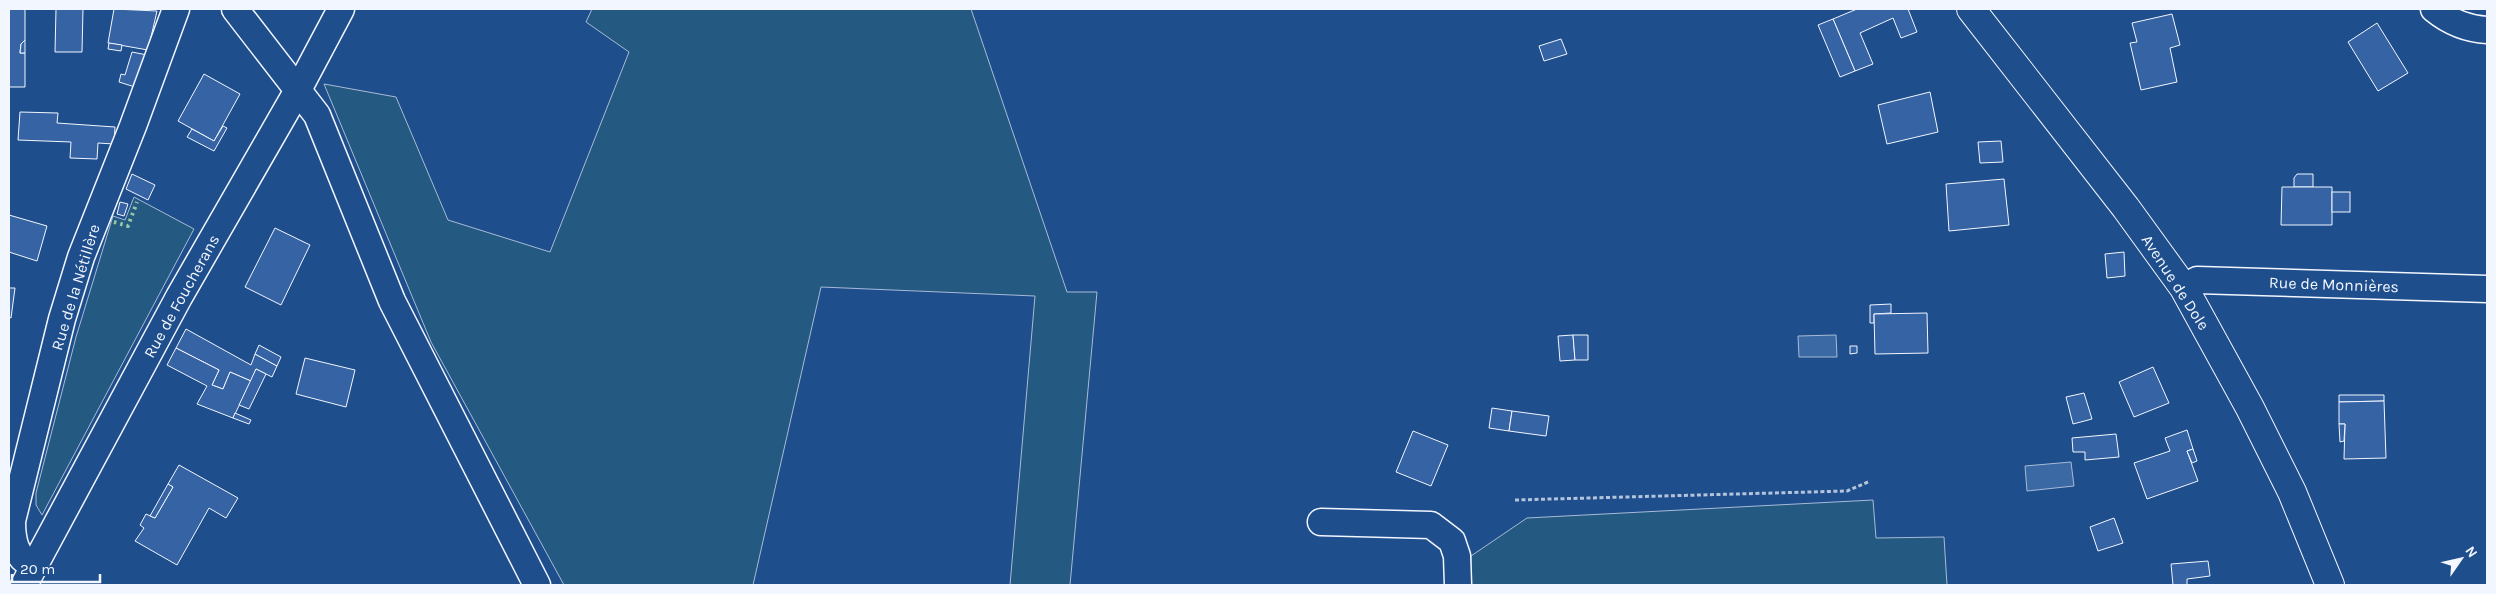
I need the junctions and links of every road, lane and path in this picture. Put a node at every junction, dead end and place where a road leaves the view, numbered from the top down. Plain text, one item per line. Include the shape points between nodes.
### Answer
1 (176, 9) edge
2 (235, 9) edge
3 (341, 9) edge
4 (1971, 9) edge
5 (2434, 9) edge
6 (2487, 30) edge
7 (298, 90) junction
8 (2184, 288) junction
9 (2487, 289) edge
10 (1868, 482) dead end
11 (1515, 500) dead end
12 (1321, 522) dead end
13 (28, 576) edge
14 (537, 585) edge
15 (1458, 585) edge
16 (2330, 585) edge

1 - 13 street, Rue de la Nétillère via 80,257 62,319 12,520 15,546 25,562
2 - 7 street
3 - 7 street, Rue de Foucherans
4 - 8 main road, Avenue de Dole
5 - 6 street via 2448,20 2472,29
7 - 13 street, Rue de Foucherans via 179,297
7 - 14 street via 316,115 392,301
8 - 9 street, Rue de Monnières via 2197,280
8 - 16 main road, Avenue de Dole via 2284,475
10 - 11 path via 1846,491
12 - 15 street via 1431,525 1452,541 1457,556

